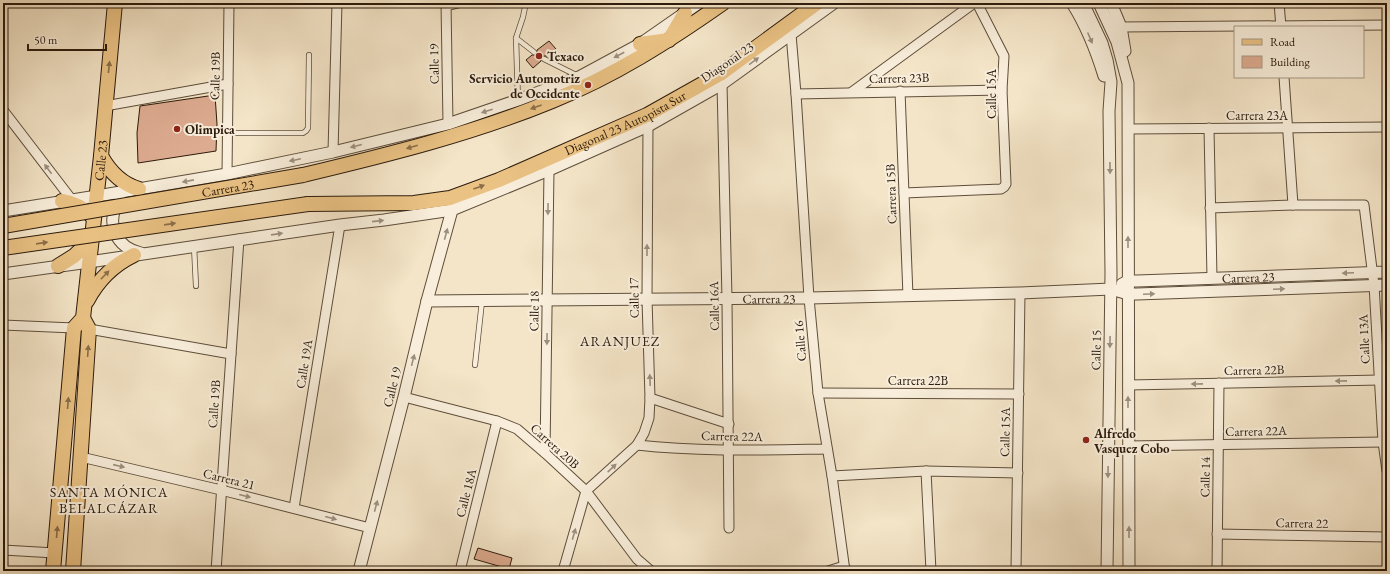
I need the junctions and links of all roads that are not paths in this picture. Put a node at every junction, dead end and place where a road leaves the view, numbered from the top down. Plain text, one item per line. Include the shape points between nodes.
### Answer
1 (115, 3) edge
2 (229, 3) edge
3 (337, 3) edge
4 (458, 3) edge
5 (523, 3) edge
6 (699, 3) edge
7 (723, 3) edge
8 (817, 3) edge
9 (834, 3) edge
10 (975, 3) edge
11 (1072, 3) edge
12 (1083, 3) edge
13 (1099, 3) edge
14 (1111, 3) edge
15 (1279, 3) edge
16 (446, 5) edge
17 (685, 13) junction
18 (1387, 25) edge
19 (1234, 26) edge
20 (1281, 26) edge
21 (1121, 27) junction
22 (791, 34) junction
23 (516, 38) junction
24 (669, 40) junction
25 (640, 44) junction
26 (534, 52) dead end
27 (309, 55) dead end
28 (544, 59) dead end
29 (578, 76) junction
30 (1284, 78) edge
31 (1128, 83) junction
32 (228, 84) junction
33 (722, 84) junction
34 (1002, 90) junction
35 (900, 91) junction
36 (852, 92) junction
37 (796, 94) junction
38 (518, 100) junction
39 (105, 106) junction
40 (3, 110) edge
41 (1109, 111) junction
42 (648, 126) junction
43 (1209, 128) junction
44 (1287, 128) junction
45 (1387, 128) edge
46 (1128, 129) junction
47 (449, 130) junction
48 (227, 133) junction
49 (333, 152) junction
50 (101, 156) junction
51 (549, 170) junction
52 (227, 174) junction
53 (136, 189) junction
54 (904, 193) junction
55 (97, 196) junction
56 (67, 200) junction
57 (414, 203) joint
58 (451, 204) junction
59 (1293, 205) junction
60 (1210, 208) junction
61 (3, 211) edge
62 (94, 219) junction
63 (340, 225) junction
64 (3, 226) edge
65 (92, 239) junction
66 (239, 239) junction
67 (194, 246) junction
68 (3, 248) edge
69 (139, 255) junction
70 (89, 262) junction
71 (58, 266) junction
72 (1387, 272) edge
73 (1373, 273) junction
74 (3, 274) edge
75 (1212, 278) junction
76 (1128, 281) junction
77 (1374, 285) junction
78 (1387, 285) edge
79 (196, 286) dead end
80 (1111, 289) junction
81 (1020, 293) junction
82 (1128, 294) junction
83 (908, 296) junction
84 (809, 298) junction
85 (647, 299) junction
86 (727, 299) junction
87 (547, 300) junction
88 (427, 301) junction
89 (482, 301) junction
90 (83, 320) junction
91 (3, 325) edge
92 (231, 354) junction
93 (475, 365) dead end
94 (1219, 383) junction
95 (1128, 385) junction
96 (1383, 387) edge
97 (818, 393) junction
98 (1019, 394) junction
99 (404, 398) junction
100 (650, 398) junction
101 (497, 421) junction
102 (728, 424) junction
103 (1384, 442) junction
104 (637, 445) junction
105 (1218, 445) junction
106 (1128, 446) junction
107 (827, 449) junction
108 (729, 450) junction
109 (546, 453) junction
110 (81, 457) junction
111 (926, 471) junction
112 (1387, 471) edge
113 (1018, 472) junction
114 (832, 476) junction
115 (221, 490) junction
116 (586, 491) junction
117 (294, 508) junction
118 (370, 528) junction
119 (729, 528) dead end
120 (1217, 534) junction
121 (1387, 538) edge
122 (3, 550) edge
123 (55, 553) junction
124 (637, 559) junction
125 (845, 569) edge
126 (53, 571) edge
127 (73, 571) edge
128 (216, 571) edge
129 (359, 571) edge
130 (460, 571) edge
131 (563, 571) edge
132 (638, 571) edge
133 (651, 571) edge
134 (828, 571) edge
135 (931, 571) edge
136 (1016, 571) edge
137 (1107, 571) edge
138 (1129, 571) edge
139 (1217, 571) edge

39 -> 1 main road, Calle 23
2 - 32 street, Calle 19B
3 - 49 street
4 - 16 street
5 - 23 lane via 525,7
6 - 17 street
7 - 24 main road
58 -> 8 main road, Diagonal 23 Autopista Sur via 647,115 720,74
9 - 22 street, Diagonal 23
10 - 34 street, Calle 15A via 1004,56
10 - 36 street
11 -> 41 street via 1097,53 1105,80
12 - 41 street via 1107,60 1111,82
13 - 31 street via 1117,42
14 - 21 street
15 - 20 street
16 - 47 street, Calle 19
17 - 24 main road
17 - 25 street
18 - 20 street
19 - 21 street
21 - 31 street
33 -> 22 street, Diagonal 23
22 - 37 street, Calle 16
23 - 26 lane
23 - 38 lane
24 - 25 main road
24 -> 47 main road via 635,61 553,101
25 -> 29 street
27 - 48 lane via 306,132
28 - 29 lane
29 - 38 street
30 - 44 street
31 - 46 street
32 - 39 street
32 - 48 street, Calle 19B
33 - 42 street, Diagonal 23
33 - 86 street, Calle 16A
34 - 35 street, Carrera 23B
34 - 54 street, Calle 15A via 1006,184 1004,187
35 - 36 street, Carrera 23B
35 - 54 street, Carrera 15B
36 - 37 street, Carrera 23B
37 - 84 street, Calle 16
38 -> 47 street
39 - 50 main road, Calle 23
56 -> 40 street
41 -> 80 street, Calle 15
42 - 51 street, Diagonal 23
85 -> 42 street, Calle 17
43 - 44 street, Carrera 23A
43 - 46 street, Carrera 23A
43 - 60 street
44 - 45 street, Carrera 23A
44 - 59 street
76 -> 46 street
47 -> 49 street, Carrera 23
47 -> 64 main road, Carrera 23, bridge via 378,157 303,175
48 - 52 street, Calle 19B
49 -> 52 street, Carrera 23
50 - 53 main road via 120,180
50 - 55 main road, Calle 23
51 - 58 street, Diagonal 23
51 -> 87 street, Calle 18
52 -> 53 street, Carrera 23
53 - 55 street, Carrera 23
53 - 69 street via 125,195 117,205 113,226 121,243
54 - 83 street, Carrera 15B
55 - 56 street, Carrera 23
55 - 62 main road, Calle 23
56 - 61 street, Carrera 23
56 - 62 main road
57 - 58 main road, Diagonal 23 Autopista Sur
68 -> 57 main road, Carrera 23, bridge via 308,204
63 -> 58 street via 384,220
88 -> 58 street, Calle 19
59 - 60 street
59 - 73 street, Calle 13A via 1364,205
60 - 75 street
62 - 65 main road, Calle 23
66 -> 63 street
63 - 117 street, Calle 19A
65 - 70 main road, Calle 23
65 - 71 main road via 74,256
66 - 67 street
66 - 92 street, Calle 19B
67 - 69 street
67 - 79 lane
69 - 70 street
90 -> 69 main road via 96,286 111,269
70 - 71 street
70 - 90 main road, Calle 23
71 - 74 street
72 - 73 street, Carrera 23
73 -> 75 street, Carrera 23
73 - 77 street, Calle 13A
75 - 76 street, Carrera 23
76 - 80 street, Carrera 23
76 - 82 street
77 - 78 street, Carrera 23
82 -> 77 street, Carrera 23
77 - 96 street, Calle 13A
80 - 81 street, Carrera 23
80 - 82 street, Carrera 23
80 -> 137 street, Calle 15
81 - 83 street, Carrera 23
81 - 98 street, Calle 15A
82 - 95 street
83 - 84 street, Carrera 23
84 - 86 street, Carrera 23
84 - 97 street, Calle 16
85 - 86 street, Carrera 23
85 - 87 street, Carrera 23
100 -> 85 street, Calle 17
86 - 102 street, Calle 16A
87 - 89 street, Carrera 23
87 -> 109 street, Calle 18
88 - 89 street, Carrera 23
99 -> 88 street, Calle 19
89 - 93 lane
90 - 91 street
90 - 92 street
110 -> 90 main road, Calle 23
123 -> 90 main road, Calle 23
92 - 115 street, Calle 19B
94 -> 95 street, Carrera 22B
96 -> 94 street, Carrera 22B
94 - 105 street, Calle 14
106 -> 95 street
96 - 103 street, Calle 13A
97 - 98 street, Carrera 22B
97 - 107 street, Calle 16
98 - 113 street, Calle 15A
99 - 101 street, Carrera 20B
118 -> 99 street, Calle 19
100 - 102 street
100 - 104 street, Calle 17 via 649,418
101 - 109 street, Carrera 20B via 517,429
101 - 130 street, Calle 18A
102 - 108 street, Calle 16A
103 - 105 street, Carrera 22A
103 - 112 street, Calle 13A
104 - 108 street, Carrera 22A
116 -> 104 street, Calle 17
105 - 106 street, Carrera 22A
105 - 120 street, Calle 14
138 -> 106 street
107 - 108 street, Carrera 22A
107 - 114 street, Calle 16
108 - 119 street, Calle 16A
109 - 116 street, Carrera 20B
110 -> 115 street, Carrera 21
110 - 127 main road, Calle 23
111 - 113 street
111 - 114 street
111 - 135 street
113 - 136 street, Calle 15A
114 - 125 street, Calle 16
115 -> 117 street, Carrera 21
115 - 128 street, Calle 19B
116 - 124 street, Carrera 20B
131 -> 116 street
117 -> 118 street, Carrera 21
118 - 129 street, Calle 19
120 - 121 street, Carrera 22
120 - 139 street, Calle 14
122 - 123 street
123 - 126 main road, Calle 23
124 - 132 street
124 - 133 street, Carrera 20B
125 - 134 street

